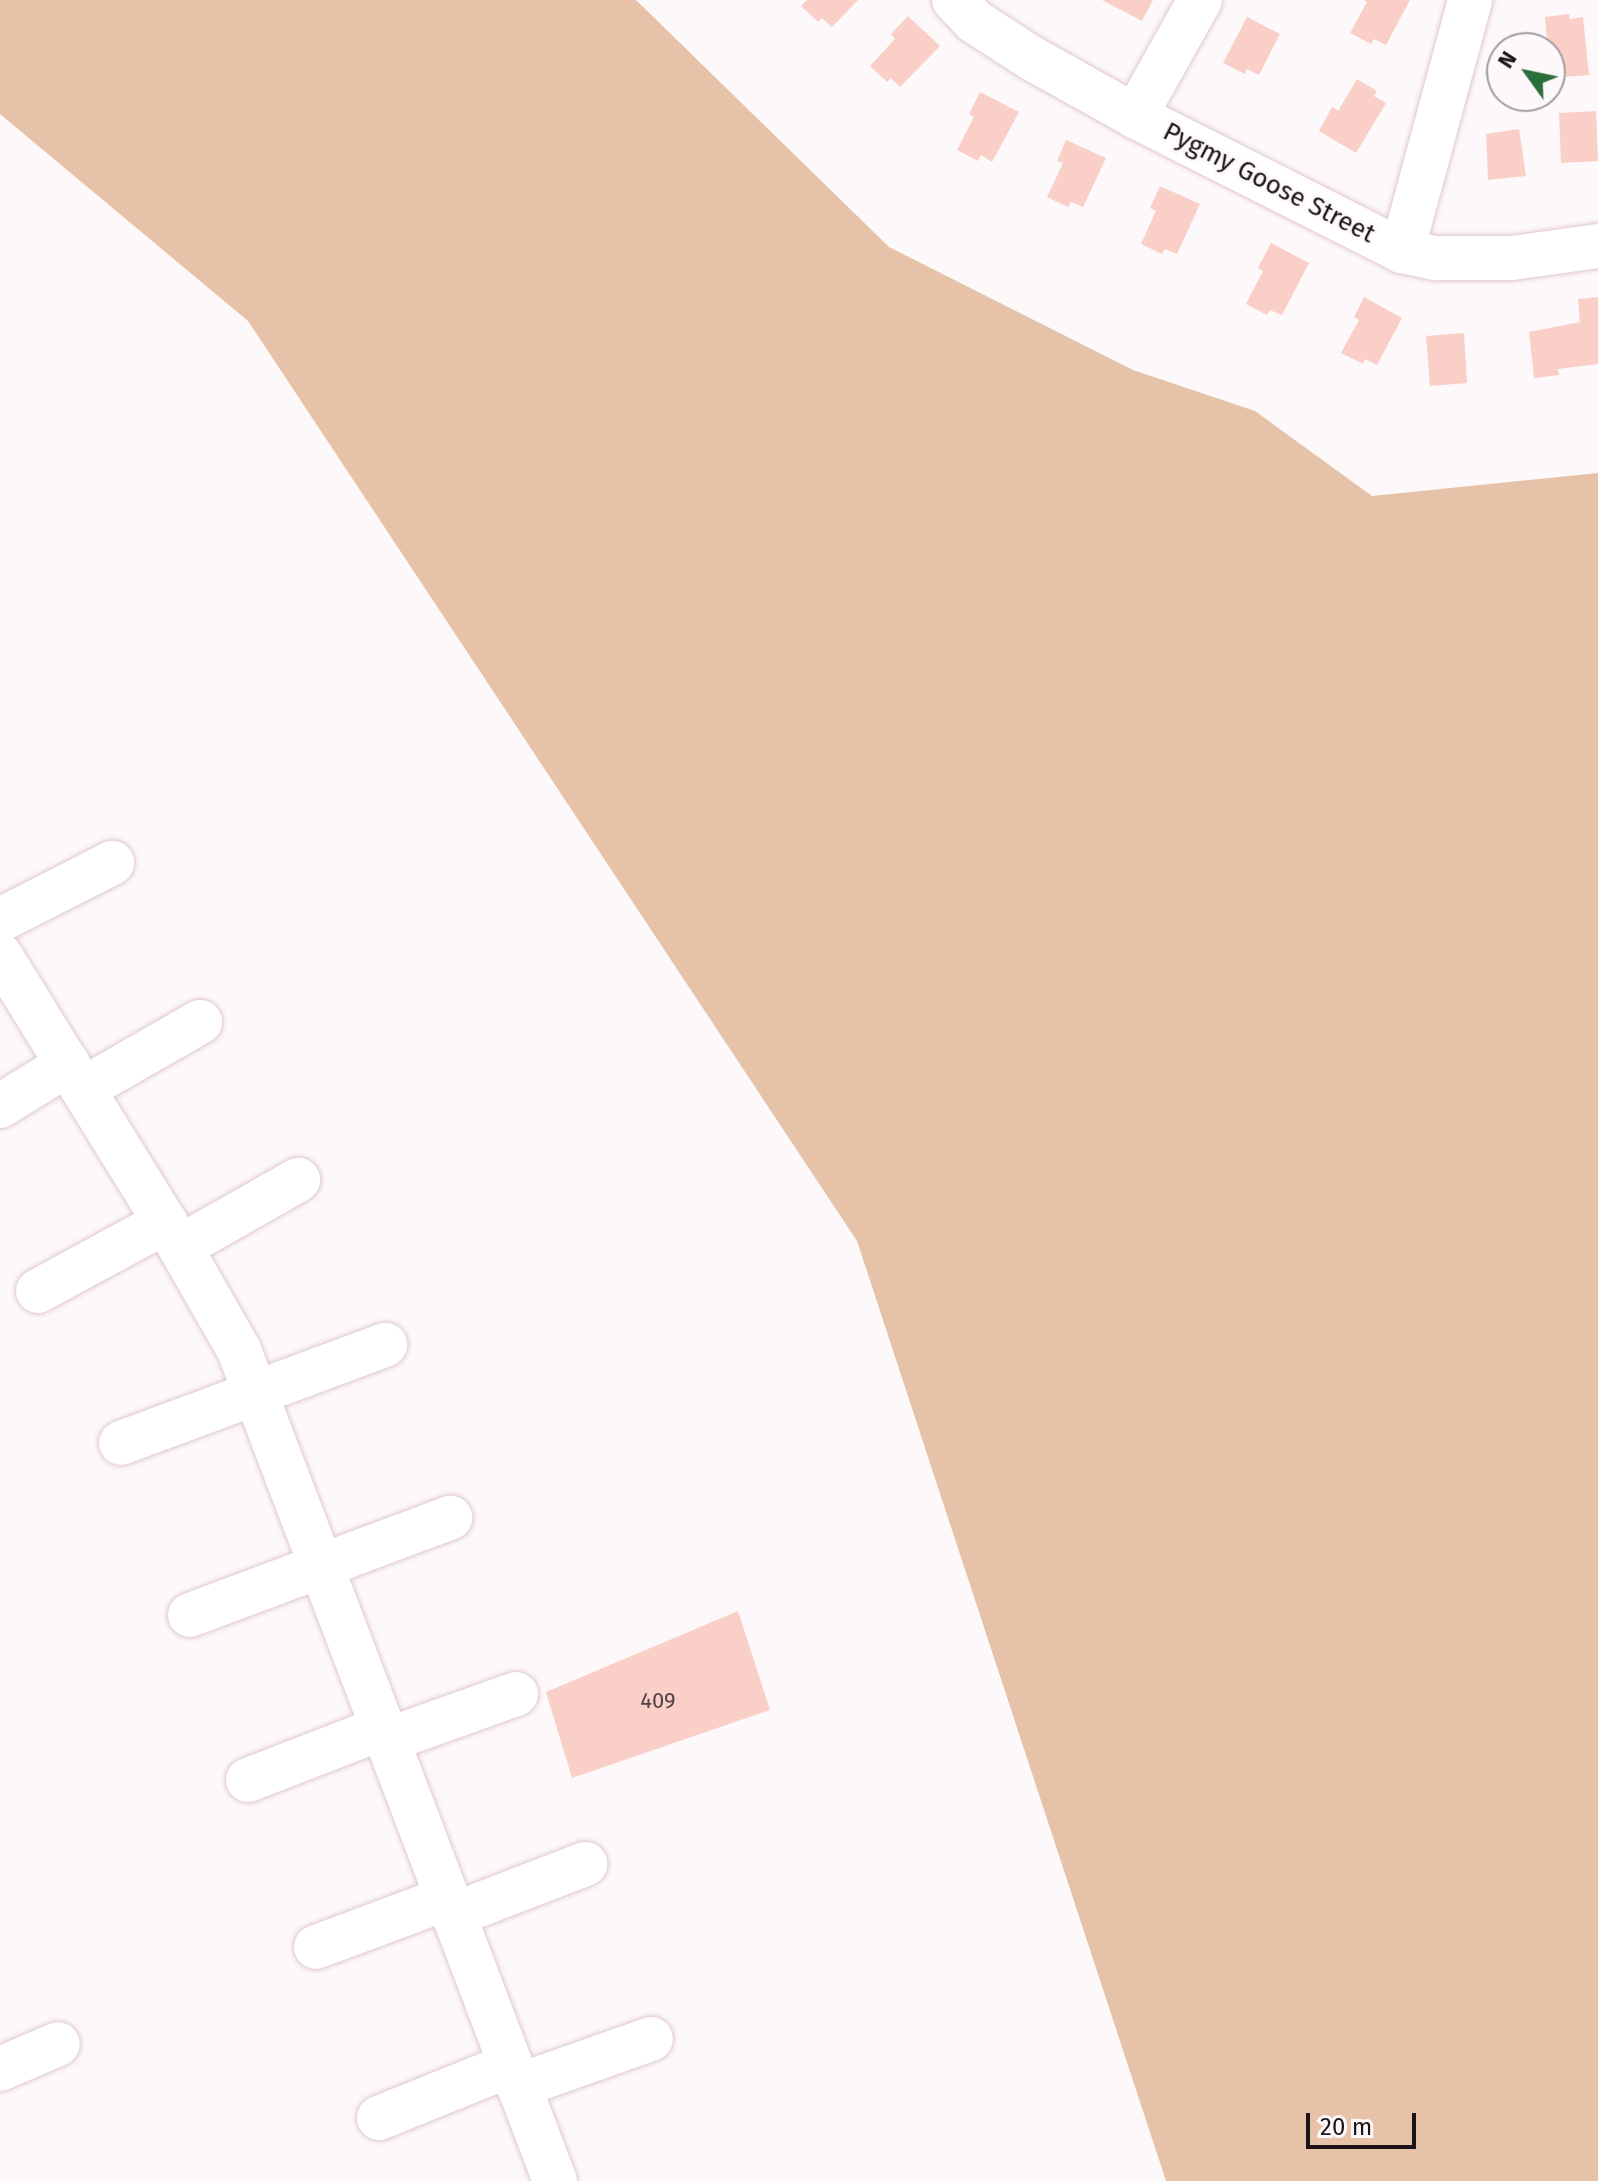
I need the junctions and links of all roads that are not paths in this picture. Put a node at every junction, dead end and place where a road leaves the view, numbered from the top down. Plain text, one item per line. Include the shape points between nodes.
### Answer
1 (954, 0) edge
2 (1200, 0) edge
3 (1470, 0) edge
4 (1135, 116) junction
5 (1598, 246) edge
6 (1402, 251) junction
7 (112, 863) dead end
8 (0, 920) edge
9 (0, 955) edge
10 (200, 1022) dead end
11 (76, 1076) junction
12 (0, 1106) edge
13 (298, 1180) dead end
14 (173, 1234) junction
15 (38, 1291) dead end
16 (385, 1345) dead end
17 (255, 1393) junction
18 (121, 1443) dead end
19 (450, 1518) dead end
20 (322, 1568) junction
21 (190, 1615) dead end
22 (516, 1694) dead end
23 (385, 1734) junction
24 (248, 1780) dead end
25 (585, 1864) dead end
26 (450, 1906) junction
27 (316, 1947) dead end
28 (651, 2039) dead end
29 (58, 2044) dead end
30 (0, 2069) edge
31 (514, 2075) junction
32 (379, 2118) dead end
33 (555, 2181) edge

1 - 4 street, Pygmy Goose Street via 999,39
2 - 4 street, Pygmy Goose Street
3 - 6 street, Pygmy Goose Street
4 - 6 street, Pygmy Goose Street
5 - 6 street, Pygmy Goose Street via 1512,258 1436,258
7 - 8 street
9 - 11 street
10 - 11 street
11 - 12 street
11 - 14 street
13 - 14 street
14 - 15 street
14 - 17 street via 232,1337
16 - 17 street
17 - 18 street
17 - 20 street
19 - 20 street
20 - 21 street
20 - 23 street
22 - 23 street
23 - 24 street
23 - 26 street
25 - 26 street
26 - 27 street
26 - 31 street
28 - 31 street
29 - 30 street
31 - 32 street
31 - 33 street

